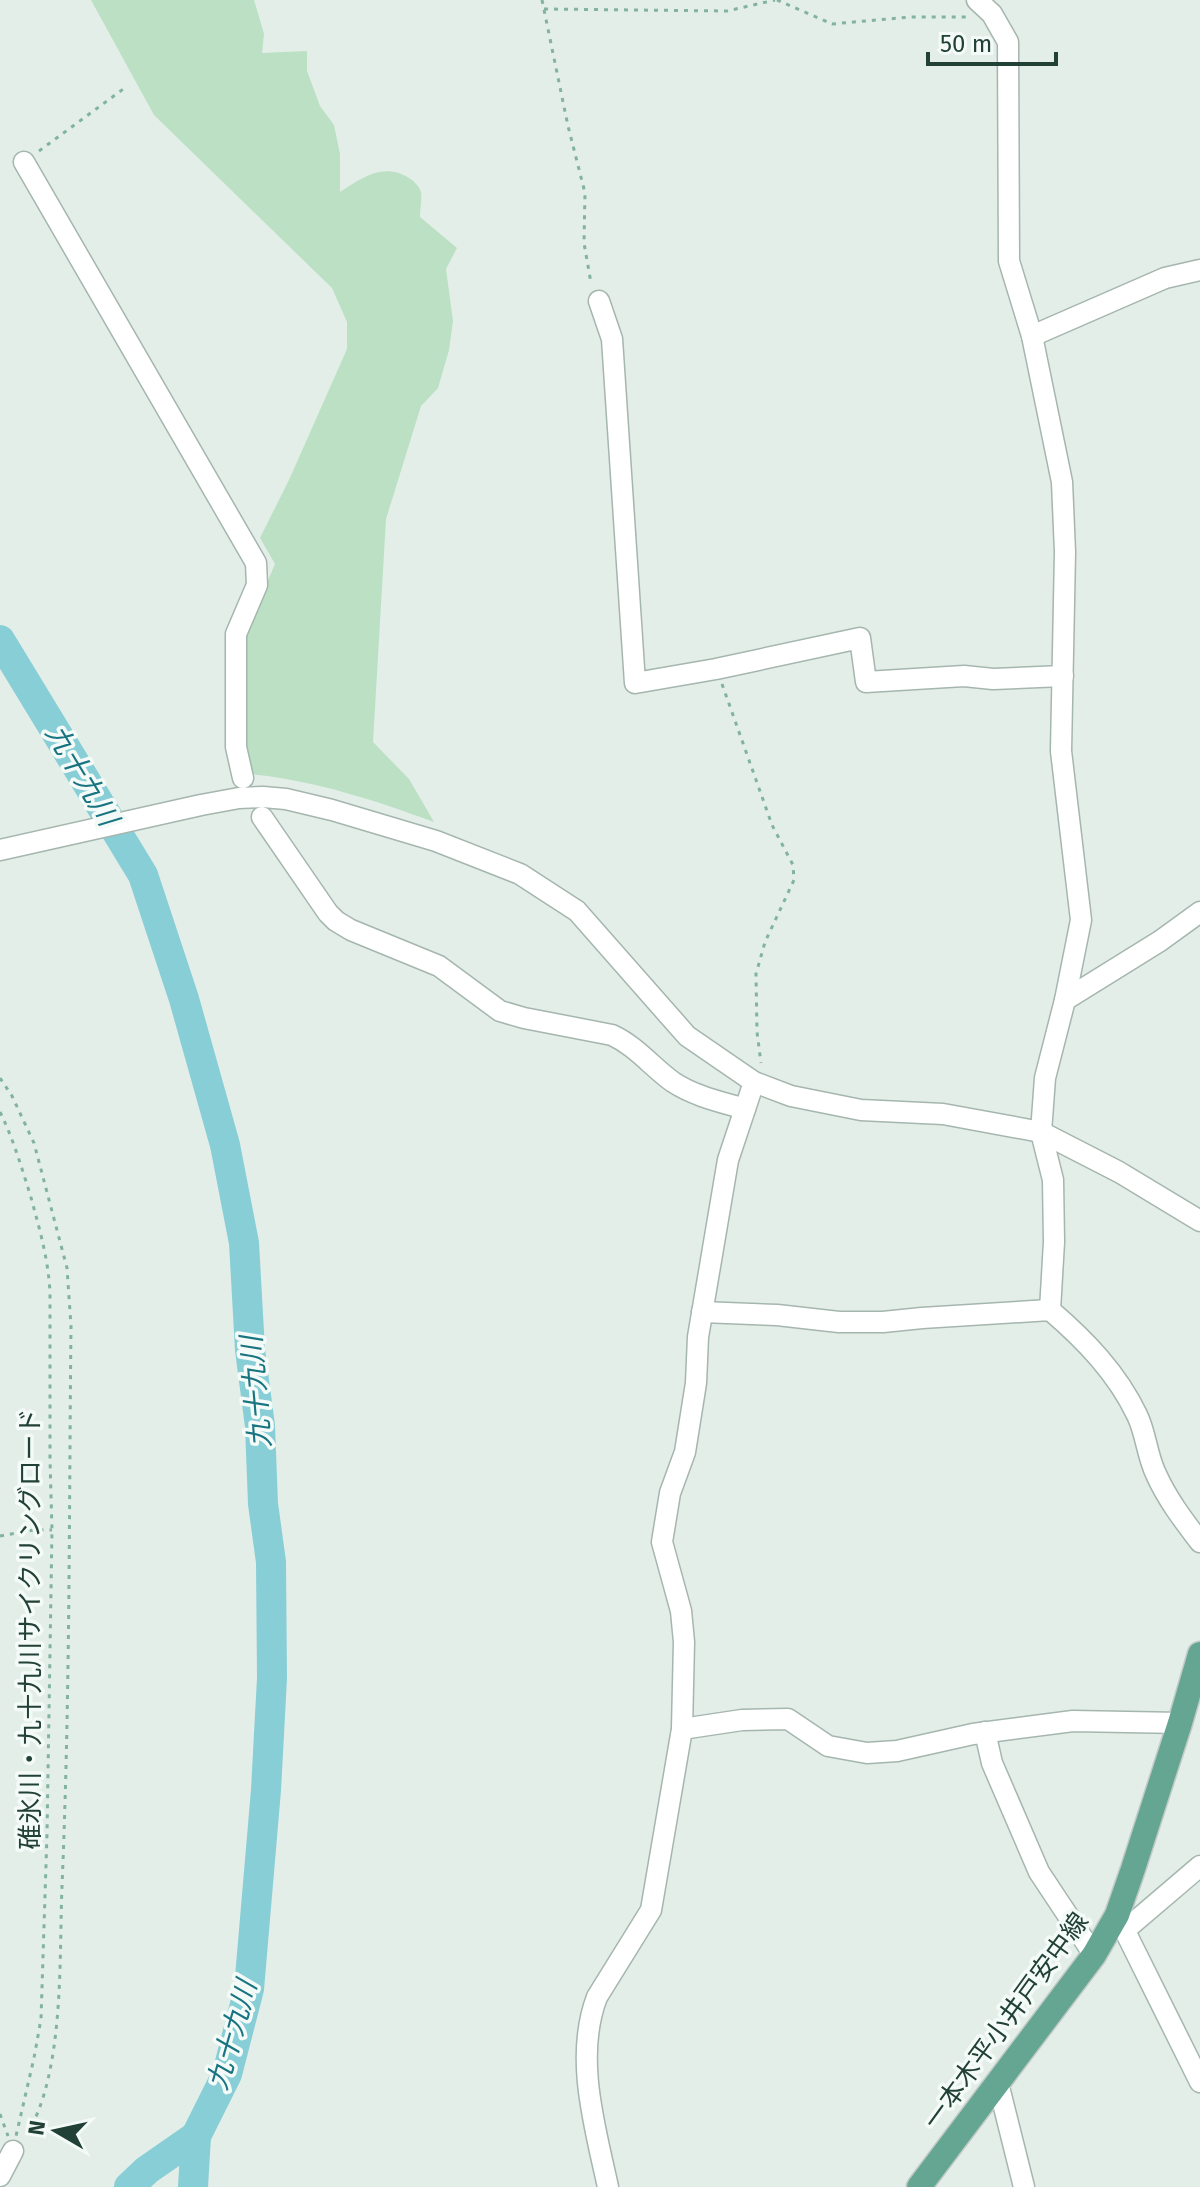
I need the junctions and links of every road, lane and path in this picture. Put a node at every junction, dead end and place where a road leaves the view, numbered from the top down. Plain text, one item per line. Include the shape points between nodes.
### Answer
1 (542, 0) edge
2 (776, 0) edge
3 (977, 0) edge
4 (766, 1) edge
5 (544, 9) junction
6 (994, 17) junction
7 (126, 87) dead end
8 (24, 162) joint
9 (1200, 270) edge
10 (599, 301) joint
11 (1032, 336) junction
12 (716, 669) junction
13 (1063, 676) junction
14 (243, 778) dead end
15 (262, 817) dead end
16 (0, 850) edge
17 (1200, 912) edge
18 (1065, 1000) junction
19 (0, 1078) edge
20 (754, 1082) junction
21 (745, 1109) junction
22 (0, 1112) edge
23 (1041, 1132) junction
24 (1200, 1221) edge
25 (1050, 1310) junction
26 (702, 1312) junction
27 (52, 1530) junction
28 (0, 1536) edge
29 (1200, 1542) edge
30 (1200, 1654) edge
31 (1180, 1723) junction
32 (682, 1729) junction
33 (985, 1732) junction
34 (1200, 1866) edge
35 (1121, 1922) junction
36 (1094, 1955) junction
37 (1200, 2082) edge
38 (998, 2083) junction
39 (13, 2151) junction
40 (0, 2176) edge
41 (608, 2187) edge
42 (919, 2187) edge
43 (1024, 2187) edge

1 - 5 path
2 - 4 path
2 - 6 path via 832,24
3 - 6 street
4 - 5 path via 727,11
5 - 10 path via 585,193 584,243
6 - 11 street via 1008,42 1009,261
7 - 8 path
8 - 14 street via 256,563 257,585 236,634 236,747
9 - 11 street via 1165,278
10 - 12 street via 612,339 635,683
11 - 13 street via 1062,482
12 - 13 street via 860,638 866,682
12 - 20 path via 772,825 793,865 794,880 756,974 762,1062
13 - 18 street via 1061,751 1081,920
15 - 21 street via 328,913 351,930 439,966 500,1011 612,1035 688,1091
16 - 20 street via 246,797 286,799 436,841 520,874 577,911 687,1036
17 - 18 street
18 - 23 street via 1045,1078
19 - 39 path via 34,1143 67,1268 71,1326 65,1812 56,2036 43,2097 28,2134
20 - 21 street
20 - 23 street via 791,1096 861,1110 943,1114
21 - 26 street via 728,1160
22 - 27 path, 碓氷川・九十九川サイクリングロード via 49,1264
23 - 24 street
23 - 25 street via 1053,1180
25 - 26 street via 883,1322
25 - 29 street via 1092,1348 1120,1386 1138,1416 1155,1473
26 - 32 street via 685,1452 670,1493 662,1542 681,1611
27 - 28 path
27 - 39 path, 碓氷川・九十九川サイクリングロード via 41,2019
30 - 31 main road, 一本木平小井戸安中線
31 - 33 street via 1073,1721
31 - 35 main road, 一本木平小井戸安中線
32 - 33 street via 788,1719 828,1746 867,1753
32 - 41 street via 651,1910 592,2010 586,2053
33 - 36 street via 992,1763 1039,1872
34 - 35 street
35 - 36 main road, 一本木平小井戸安中線
35 - 37 street
36 - 38 main road, 一本木平小井戸安中線
38 - 42 main road, 一本木平小井戸安中線
38 - 43 street
39 - 40 street

